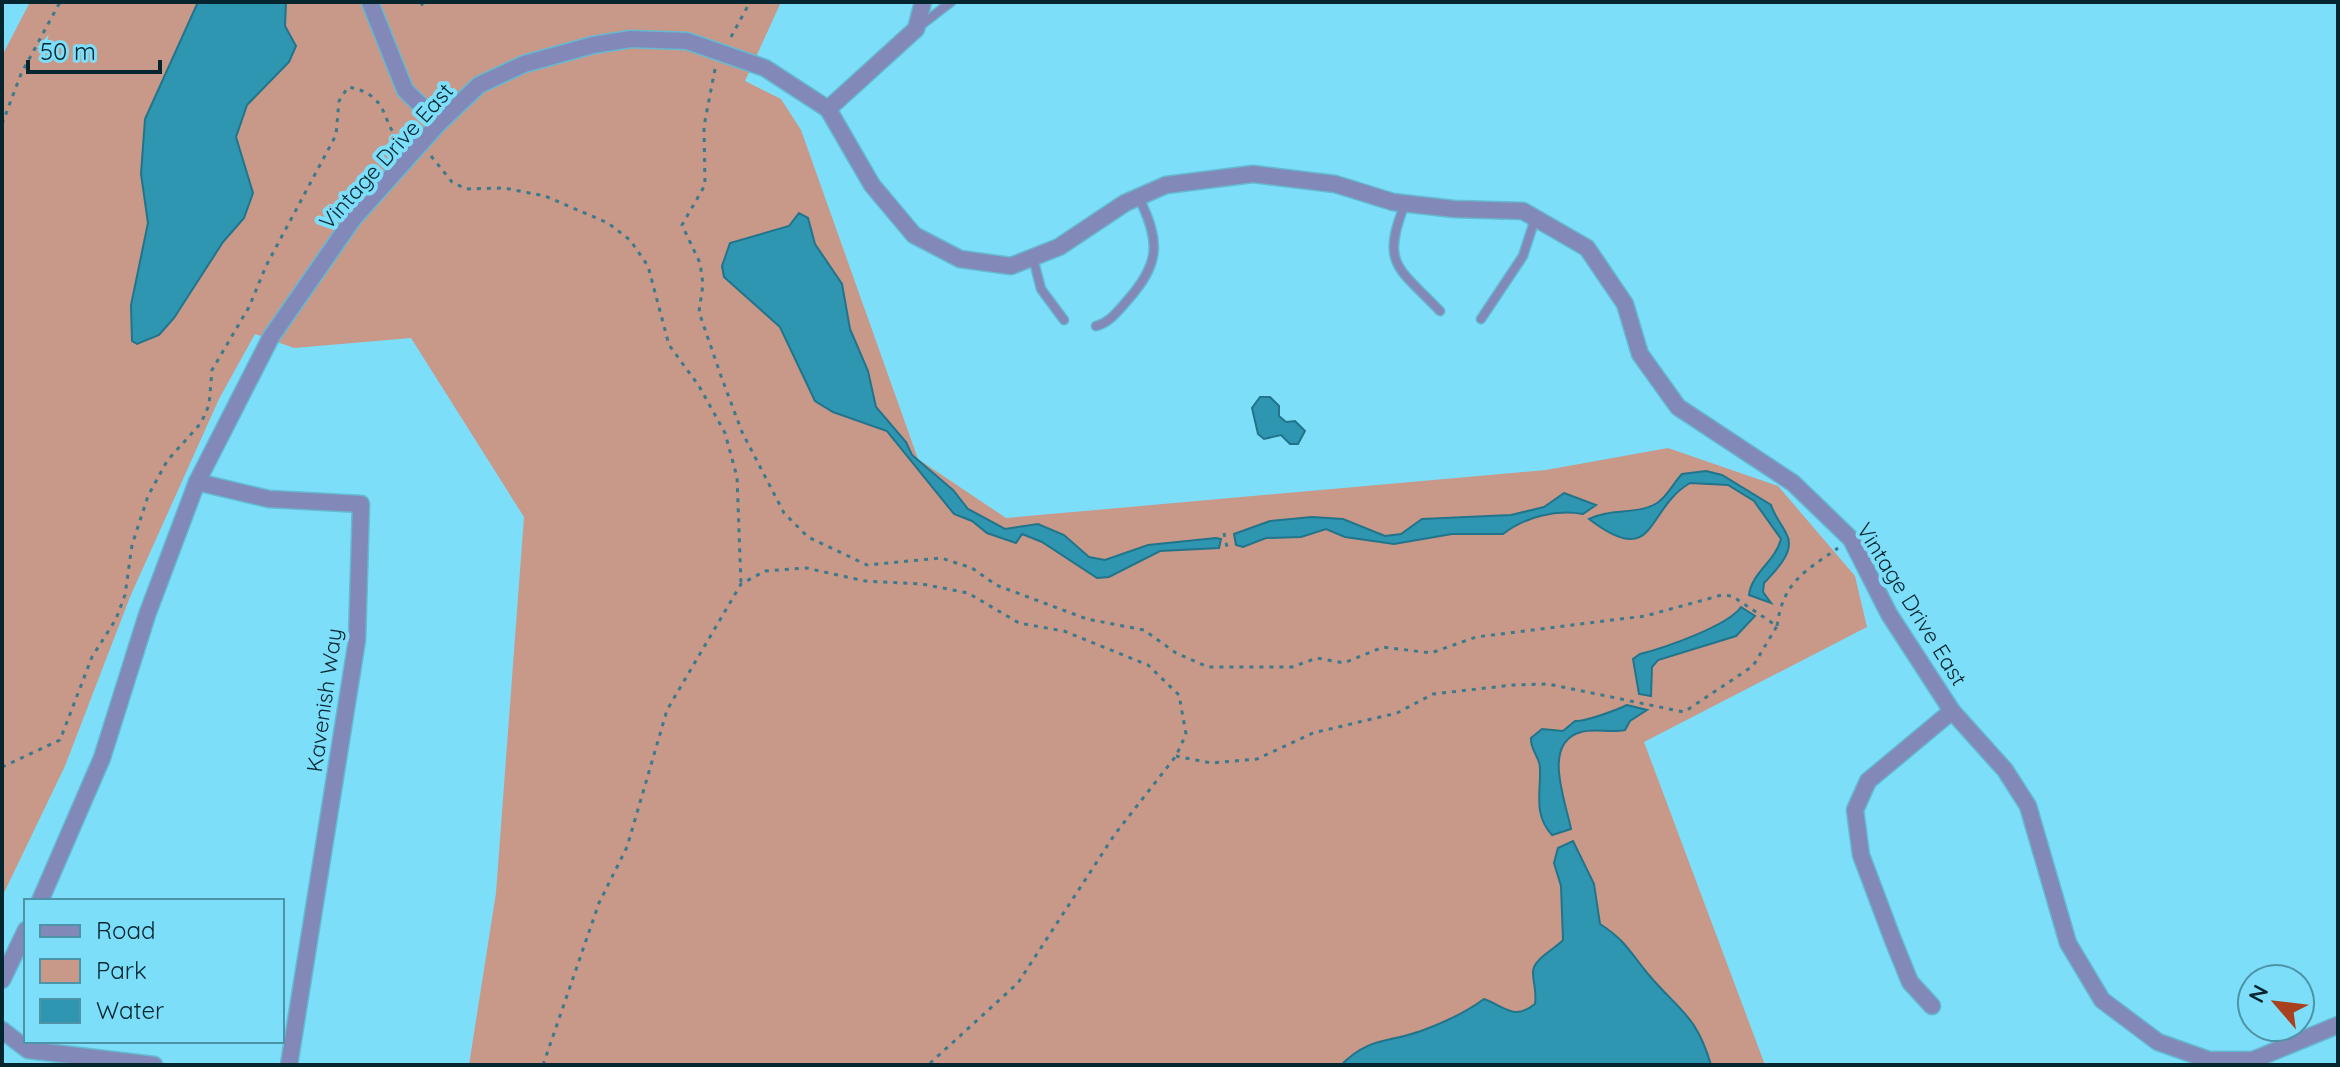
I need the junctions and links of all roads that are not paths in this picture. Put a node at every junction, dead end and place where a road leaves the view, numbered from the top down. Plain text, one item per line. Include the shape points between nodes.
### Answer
1 (370, 2) edge
2 (923, 2) edge
3 (951, 2) edge
4 (916, 29) junction
5 (828, 109) junction
6 (439, 123) junction
7 (1138, 197) junction
8 (1405, 204) junction
9 (1536, 218) junction
10 (1033, 257) junction
11 (1440, 311) dead end
12 (1481, 319) dead end
13 (1064, 320) dead end
14 (1096, 326) dead end
15 (197, 482) junction
16 (1952, 711) junction
17 (41, 899) edge
18 (24, 934) edge
19 (2, 980) edge
20 (1932, 1006) dead end
21 (2338, 1025) edge
22 (2, 1030) edge
23 (154, 1065) edge
24 (289, 1065) edge

1 - 6 street via 405,90
2 - 4 street
3 - 4 lane
4 - 5 street
5 - 6 street, Vintage Drive East via 765,68 725,52 687,41 631,39 524,64 479,85
5 - 10 street, Vintage Drive East via 872,185 914,235 960,259 1011,266
6 - 15 street, Vintage Drive East via 353,219 271,337
7 - 8 street, Vintage Drive East via 1166,185 1253,174 1335,184
7 - 10 street, Vintage Drive East via 1059,247
7 - 14 lane via 1153,234 1153,262 1112,317
8 - 9 street, Vintage Drive East via 1523,211
8 - 11 lane via 1392,238 1394,258
9 - 12 lane via 1523,256
9 - 16 street, Vintage Drive East via 1587,248 1625,304 1640,354 1678,407 1793,483 1851,539 1889,614
10 - 13 lane via 1041,289
15 - 17 street, Vintage Drive East via 102,758
15 - 24 street, Kavenish Way via 269,499 361,504 357,640
16 - 20 street via 1868,781 1855,810 1861,855 1893,940 1910,982
16 - 21 street, Vintage Drive East via 2005,770 2028,806 2068,943 2102,1000 2158,1042 2209,1060 2253,1060
18 - 19 street
22 - 23 street via 28,1050

